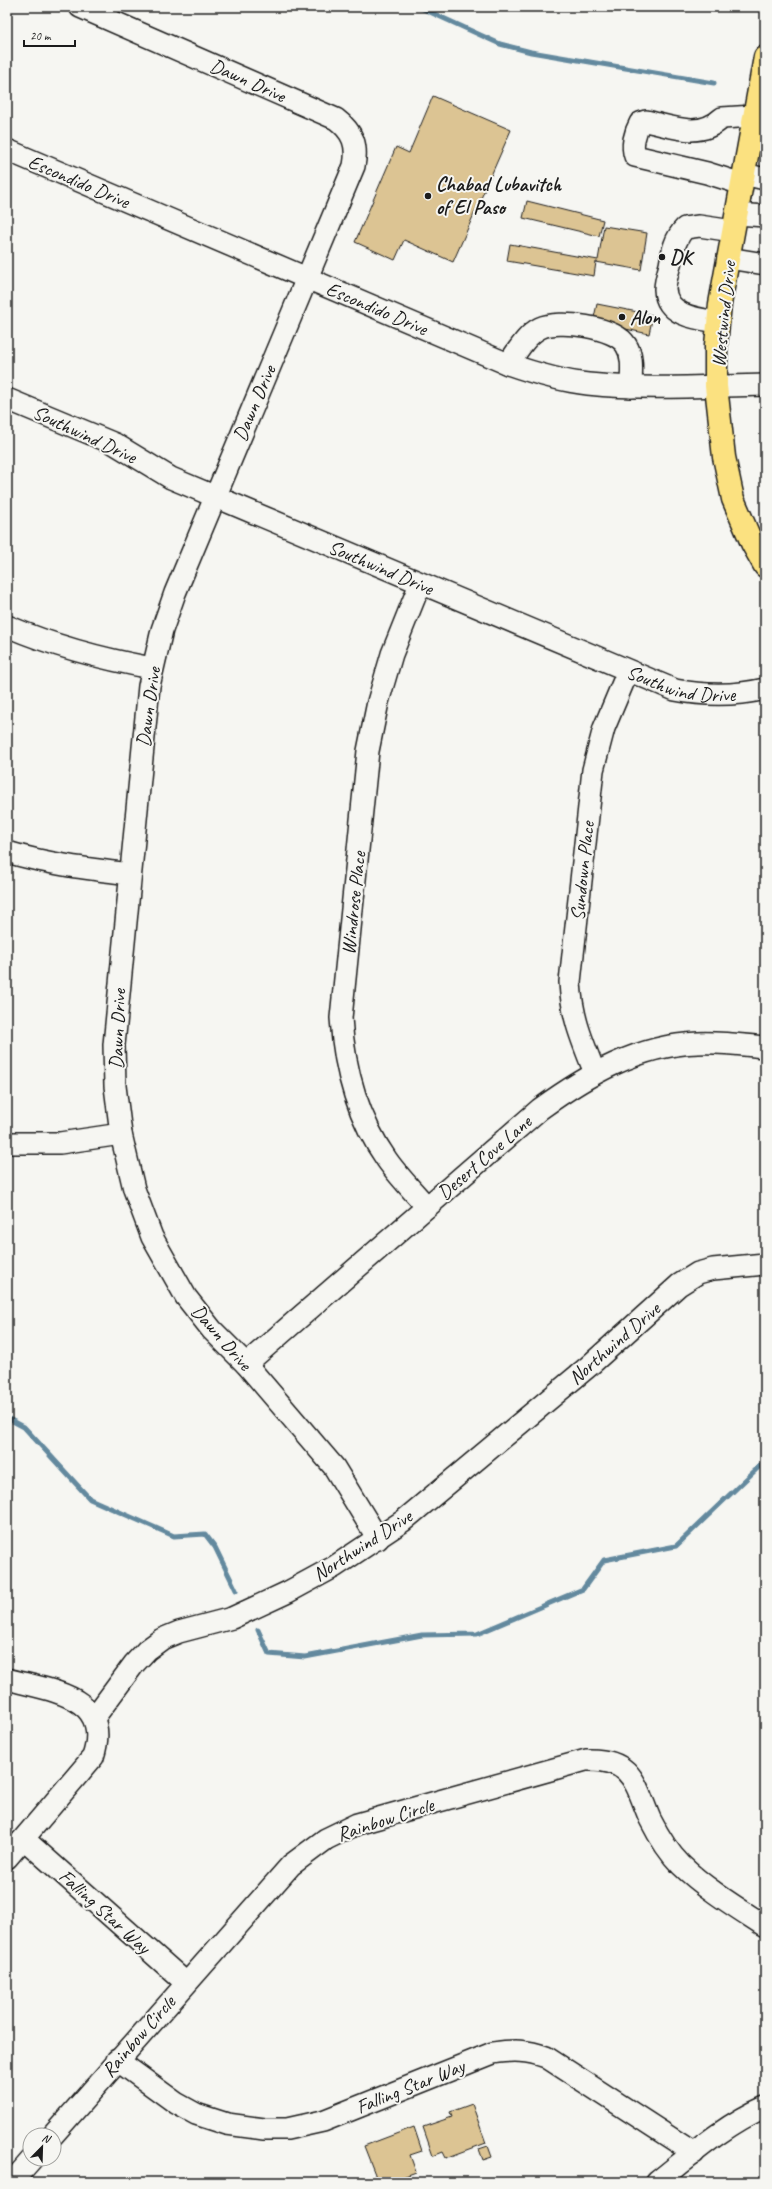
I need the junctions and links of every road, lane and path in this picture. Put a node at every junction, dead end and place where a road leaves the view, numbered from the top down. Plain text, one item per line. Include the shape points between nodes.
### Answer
1 (80, 7) edge
2 (765, 57) edge
3 (754, 116) junction
4 (7, 150) edge
5 (743, 179) junction
6 (765, 179) edge
7 (765, 216) edge
8 (735, 223) junction
9 (728, 258) junction
10 (765, 264) edge
11 (308, 278) junction
12 (718, 322) junction
13 (508, 364) junction
14 (765, 385) edge
15 (716, 386) junction
16 (631, 387) junction
17 (7, 399) edge
18 (215, 496) junction
19 (765, 566) edge
20 (420, 584) junction
21 (7, 626) edge
22 (152, 668) junction
23 (628, 671) junction
24 (765, 689) edge
25 (7, 852) edge
26 (130, 874) junction
27 (765, 1047) edge
28 (595, 1073) junction
29 (121, 1134) junction
30 (7, 1143) edge
31 (427, 1207) junction
32 (765, 1264) edge
33 (246, 1364) junction
34 (378, 1539) junction
35 (7, 1679) edge
36 (94, 1718) junction
37 (24, 1838) junction
38 (7, 1858) edge
39 (765, 1926) edge
40 (186, 1983) junction
41 (117, 2060) junction
42 (765, 2108) edge
43 (60, 2127) edge
44 (694, 2153) junction
45 (25, 2167) edge
46 (12, 2182) edge
47 (657, 2182) edge

1 - 11 street, Dawn Drive via 336,119 348,130 354,140 354,166
2 - 3 main road, Westwind Drive
3 - 5 main road, Westwind Drive
3 - 5 street via 722,118 703,130 687,130 646,121 640,123 637,128 633,150 636,156
4 - 11 street, Escondido Drive
5 - 6 street
5 - 8 main road, Westwind Drive
7 - 8 street
8 - 9 main road, Westwind Drive
8 - 12 street via 685,228 672,248 665,289 667,299 680,313 692,318
9 - 10 street
9 - 12 main road, Westwind Drive
11 - 13 street, Escondido Drive
11 - 18 street, Dawn Drive
12 - 15 main road, Westwind Drive
13 - 16 street, Escondido Drive via 587,384
13 - 16 street via 528,338 542,327 552,324 607,331 626,344 631,357
14 - 15 street, Escondido Drive
15 - 16 street, Escondido Drive
15 - 19 main road, Westwind Drive via 722,443 733,499
17 - 18 street, Southwind Drive via 114,444 171,478
18 - 20 street, Southwind Drive
18 - 22 street, Dawn Drive via 175,593
20 - 23 street, Southwind Drive
20 - 31 street, Windrose Place via 392,654 378,702 368,752 340,1018 342,1045 356,1104 373,1139 388,1162
21 - 22 street via 60,646 105,659
22 - 26 street, Dawn Drive
23 - 24 street, Southwind Drive via 675,690 697,694 728,695
23 - 28 street, Sundown Place via 604,728 593,770 570,982 576,1025
25 - 26 street via 75,868
26 - 29 street, Dawn Drive via 114,1045 115,1086
27 - 28 street, Desert Cove Lane via 724,1043 674,1046 626,1058
28 - 31 street, Desert Cove Lane via 540,1109
29 - 30 street via 60,1143
29 - 33 street, Dawn Drive via 134,1189 152,1237 168,1267 186,1297 212,1330
31 - 33 street, Desert Cove Lane
32 - 34 street, Northwind Drive via 713,1269 698,1273 679,1285 589,1366 456,1478
33 - 34 street, Dawn Drive via 334,1467
34 - 36 street, Northwind Drive via 288,1592 232,1618 179,1632 162,1640 147,1650 134,1664
35 - 36 street via 74,1698 87,1708
36 - 37 street via 98,1731 93,1757
37 - 38 street
37 - 40 street, Falling Star Way
39 - 40 street, Rainbow Circle via 703,1884 680,1864 663,1843 633,1778 618,1765 600,1759 586,1760 357,1824 326,1839 291,1865
40 - 41 street, Rainbow Circle
41 - 43 street, Rainbow Circle
41 - 44 street, Falling Star Way via 171,2100 196,2114 241,2127 287,2129 323,2121 493,2053 530,2051 546,2057
42 - 44 street via 727,2127
44 - 47 street
45 - 46 street

